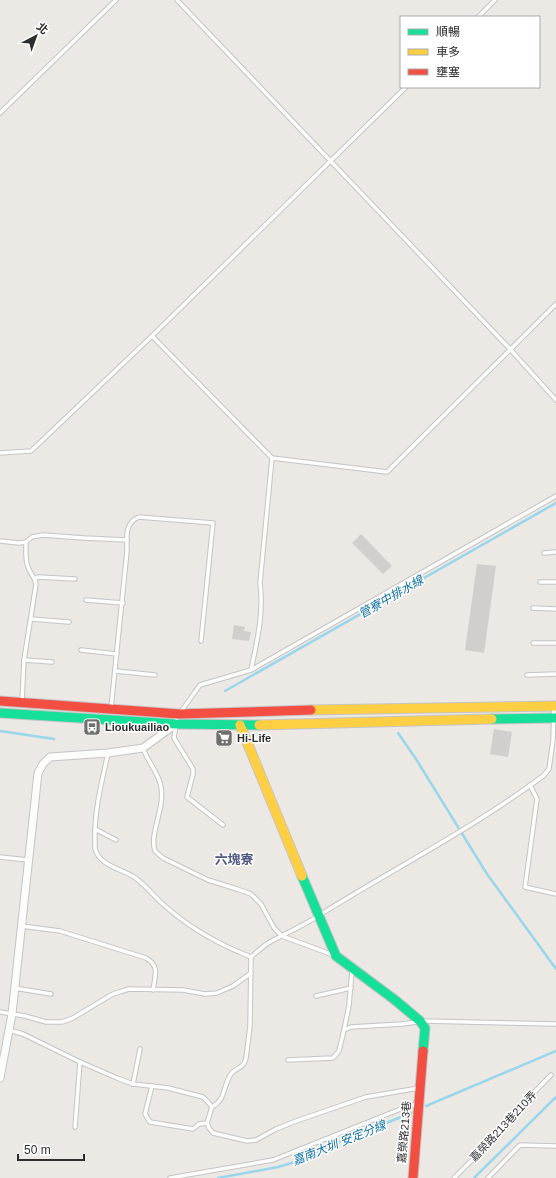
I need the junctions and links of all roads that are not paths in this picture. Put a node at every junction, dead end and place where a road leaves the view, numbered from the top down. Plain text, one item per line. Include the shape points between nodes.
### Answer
1 (116, 0) edge
2 (177, 0) edge
3 (495, 0) edge
4 (479, 16) edge
5 (405, 88) edge
6 (0, 113) edge
7 (330, 162) junction
8 (556, 304) edge
9 (152, 336) junction
10 (510, 349) junction
11 (556, 400) edge
12 (0, 453) edge
13 (272, 458) junction
14 (556, 496) edge
15 (127, 540) junction
16 (0, 541) edge
17 (26, 542) junction
18 (556, 552) edge
19 (544, 553) dead end
20 (35, 578) junction
21 (76, 579) dead end
22 (540, 582) dead end
23 (556, 582) edge
24 (86, 600) dead end
25 (122, 603) junction
26 (532, 608) dead end
27 (556, 608) edge
28 (31, 619) junction
29 (69, 622) dead end
30 (201, 641) dead end
31 (556, 643) edge
32 (533, 644) dead end
33 (81, 650) dead end
34 (117, 654) junction
35 (24, 660) junction
36 (52, 662) dead end
37 (251, 670) junction
38 (116, 671) junction
39 (556, 674) edge
40 (155, 675) dead end
41 (527, 675) dead end
42 (0, 701) edge
43 (22, 702) junction
44 (555, 706) edge
45 (111, 709) junction
46 (0, 713) edge
47 (179, 714) junction
48 (555, 718) edge
49 (176, 724) junction
50 (240, 725) junction
51 (142, 748) junction
52 (108, 753) junction
53 (530, 785) junction
54 (223, 825) dead end
55 (95, 829) junction
56 (116, 840) dead end
57 (0, 857) edge
58 (28, 860) junction
59 (556, 894) edge
60 (318, 916) junction
61 (21, 926) junction
62 (282, 936) junction
63 (336, 956) junction
64 (251, 957) junction
65 (352, 968) junction
66 (251, 973) junction
67 (14, 988) junction
68 (351, 988) junction
69 (153, 990) junction
70 (51, 994) dead end
71 (316, 996) dead end
72 (0, 1012) edge
73 (12, 1014) junction
74 (420, 1021) junction
75 (556, 1024) edge
76 (9, 1030) junction
77 (344, 1030) junction
78 (140, 1049) dead end
79 (288, 1060) dead end
80 (80, 1062) junction
81 (551, 1075) dead end
82 (0, 1078) edge
83 (133, 1084) junction
84 (152, 1086) junction
85 (420, 1088) junction
86 (418, 1104) junction
87 (212, 1107) junction
88 (207, 1123) junction
89 (75, 1127) dead end
90 (556, 1146) edge
91 (170, 1178) edge
92 (413, 1178) edge
93 (454, 1178) edge
94 (488, 1178) edge

1 - 6 lane
2 - 7 lane
3 - 4 lane
5 - 7 lane
7 - 9 lane
7 - 10 lane
8 - 10 lane
9 - 12 lane via 32,451
9 - 13 lane
10 - 11 lane
10 - 13 lane via 387,472
13 - 37 lane via 260,583 261,622
14 - 37 lane
15 - 17 lane via 43,535
15 - 25 lane
15 - 30 lane via 130,524 133,519 139,517 213,523
16 - 17 lane
17 - 20 lane via 27,566
18 - 19 lane
20 - 21 lane
20 - 28 lane
22 - 23 lane
24 - 25 lane
25 - 34 lane
26 - 27 lane
28 - 29 lane
28 - 35 lane
31 - 32 lane
33 - 34 lane
34 - 38 lane
35 - 36 lane
35 - 43 lane
37 - 47 lane via 200,685
38 - 40 lane
38 - 45 lane
39 - 41 lane
42 - 43 main road
43 - 45 main road
44 - 47 main road
44 - 48 lane
45 - 47 main road
46 - 49 main road
47 - 49 street
48 - 50 main road
48 - 53 lane via 549,769
49 - 50 main road
49 - 51 street
49 - 54 lane via 174,738 193,769 186,797
50 - 60 main road
51 - 52 street
51 - 62 lane via 161,786 161,807 153,839 154,851 208,880 251,894 261,904 274,928
52 - 55 lane
52 - 58 street via 50,757 43,764 38,773
53 - 59 lane via 537,799 525,887
53 - 60 lane via 457,834
55 - 56 lane
55 - 64 lane via 95,850 102,860 133,876 180,919 231,950
57 - 58 lane
58 - 61 street
60 - 62 lane
60 - 63 main road
61 - 67 street
61 - 69 lane via 60,931 146,958 156,969
62 - 63 lane
62 - 64 lane
63 - 65 main road
64 - 66 lane
65 - 68 lane
65 - 74 main road
66 - 69 lane via 233,986 217,993
66 - 87 lane via 250,1026 245,1063 231,1074 221,1099
67 - 70 lane
67 - 73 street
68 - 71 lane
68 - 77 lane
69 - 73 lane via 129,989 119,992 62,1022 46,1022
72 - 73 lane
73 - 76 street
74 - 75 lane
74 - 77 lane via 351,1027
74 - 85 main road, 嘉榮路213巷 via 425,1028
76 - 80 lane via 23,1034
76 - 82 street
77 - 79 lane via 339,1050 333,1058
78 - 83 lane
80 - 83 lane
80 - 89 lane
81 - 93 lane, 嘉榮路213巷210弄
83 - 84 lane
84 - 87 lane via 203,1097
84 - 88 lane via 145,1114 150,1122 193,1129 199,1124
85 - 86 main road, 嘉榮路213巷
85 - 88 lane via 366,1097 293,1122 256,1140 247,1141 213,1133
86 - 91 lane via 273,1160
86 - 92 main road, 嘉榮路213巷
87 - 88 lane
90 - 94 lane via 520,1145

